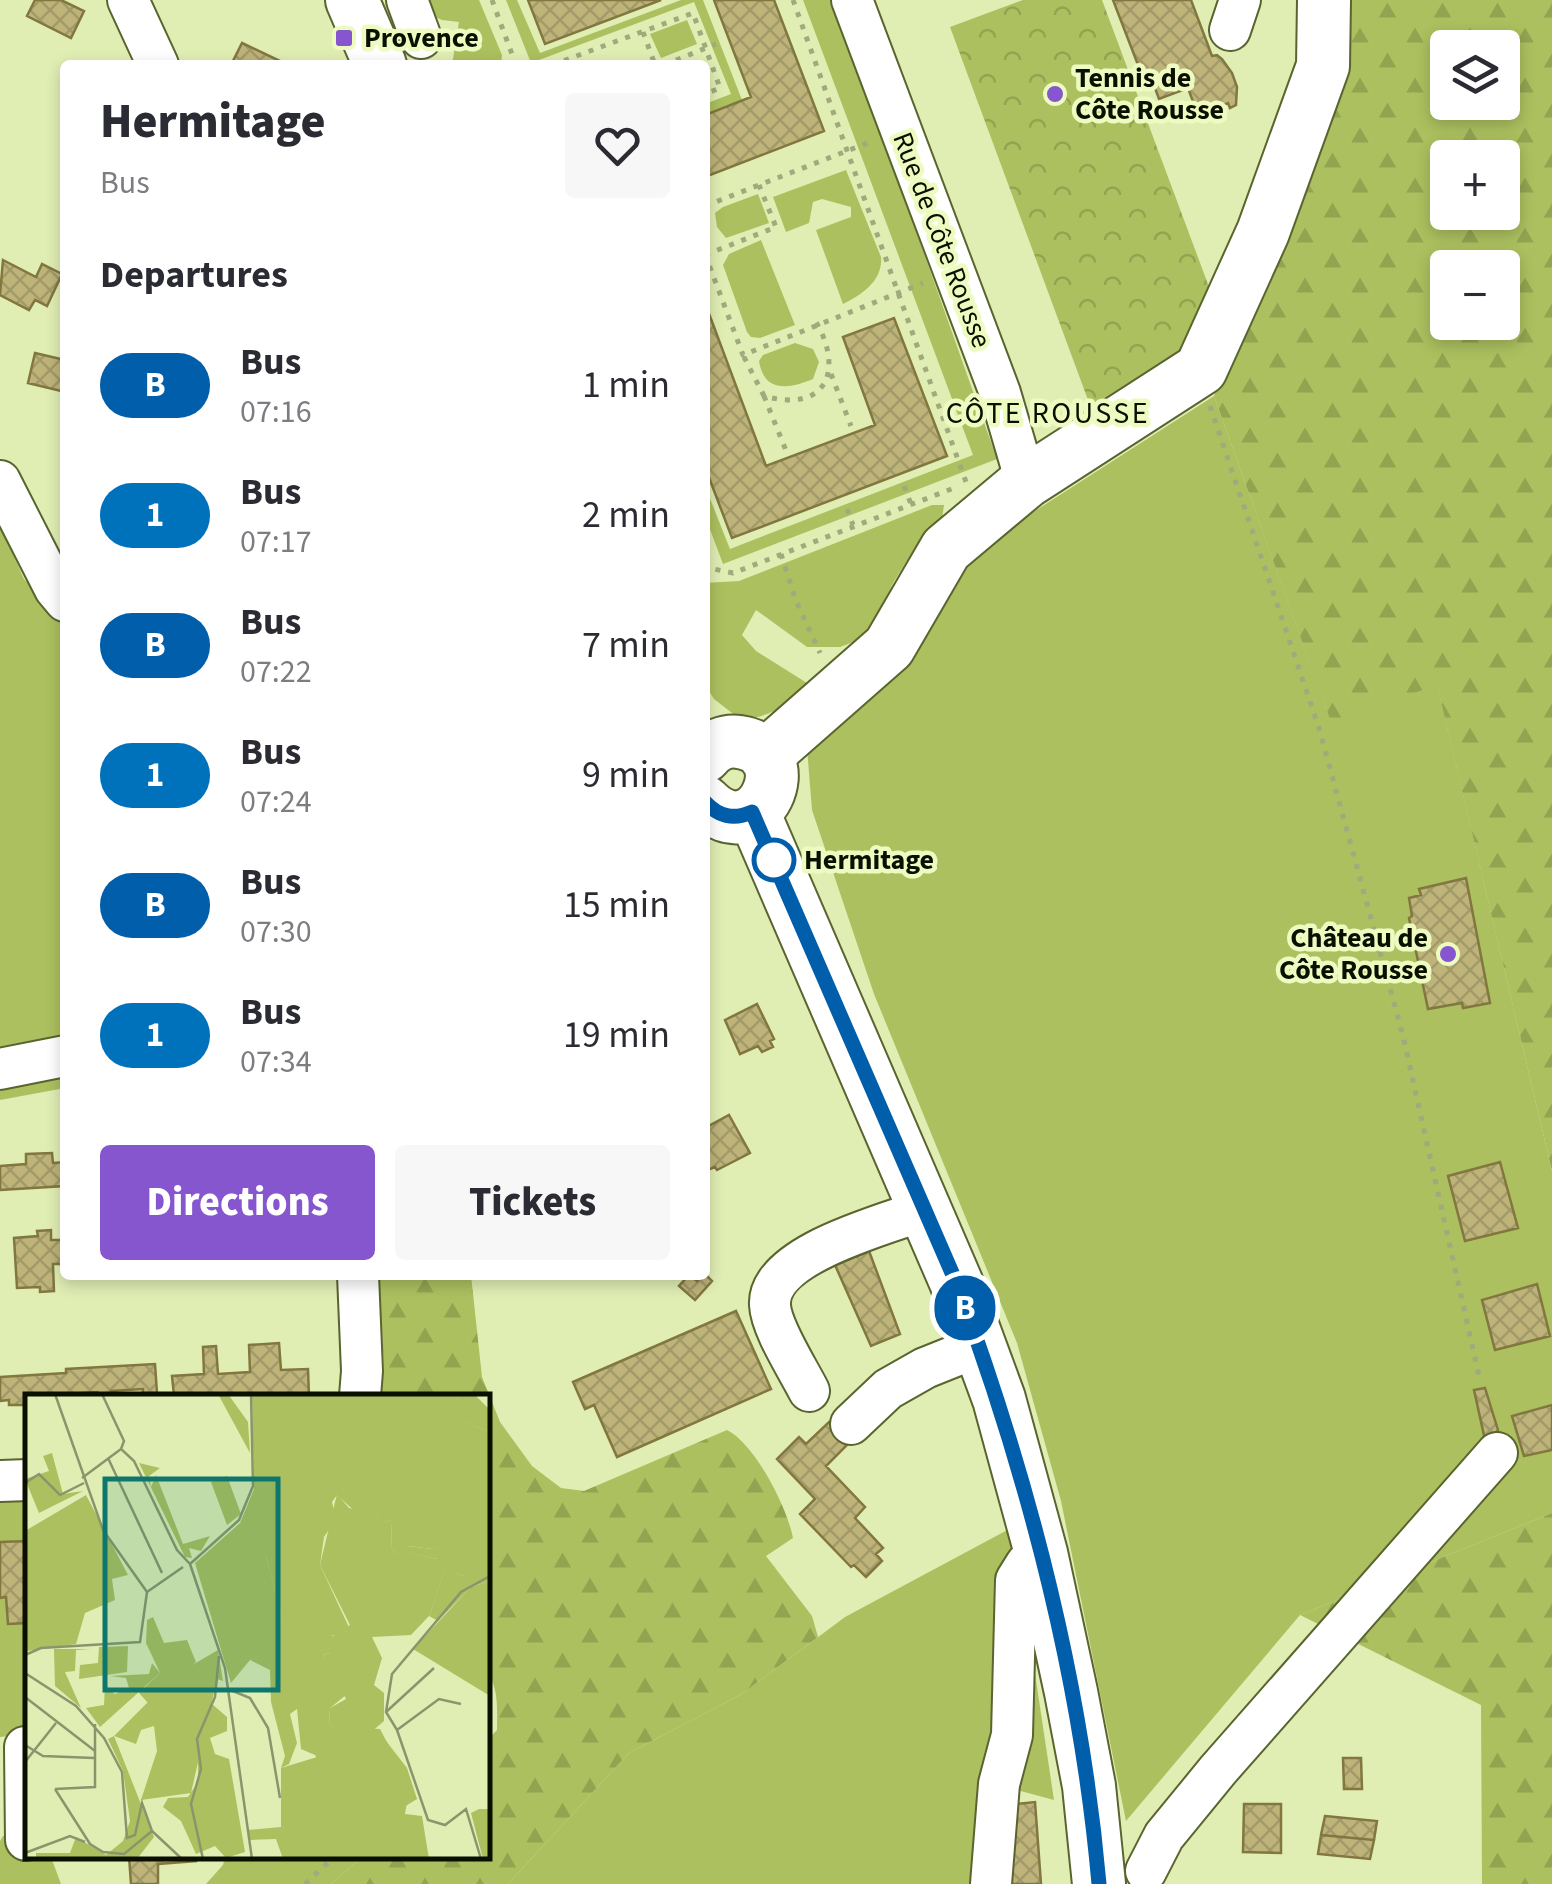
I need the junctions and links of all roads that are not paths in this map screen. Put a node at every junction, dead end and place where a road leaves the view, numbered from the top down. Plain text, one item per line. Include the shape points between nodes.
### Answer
1 (128, 0) edge
2 (352, 0) edge
3 (407, 0) edge
4 (852, 0) edge
5 (1324, 0) edge
6 (401, 52) edge
7 (156, 60) edge
8 (0, 480) edge
9 (1026, 482) junction
10 (60, 595) edge
11 (710, 745) edge
12 (766, 756) junction
13 (729, 807) edge
14 (60, 1057) edge
15 (0, 1069) edge
16 (924, 1210) junction
17 (358, 1280) edge
18 (980, 1346) junction
19 (808, 1391) dead end
20 (360, 1394) edge
21 (851, 1424) dead end
22 (1497, 1453) dead end
23 (25, 1480) edge
24 (0, 1482) edge
25 (1042, 1553) junction
26 (18, 1749) edge
27 (25, 1829) edge
28 (1125, 1879) edge
29 (990, 1884) edge

1 - 7 street
2 - 6 main road
3 - 6 street
4 - 9 street, Rue de Côte Rousse via 1000,393
5 - 9 main road via 1323,66 1263,232 1200,369
8 - 10 street
9 - 12 main road via 946,549 888,647
11 - 12 main road via 746,742
12 - 13 main road via 771,792
13 - 16 main road
14 - 15 street
16 - 18 main road
16 - 19 street via 815,1249 776,1283 770,1303
17 - 20 street
18 - 21 street via 888,1389
18 - 25 main road
22 - 28 street
23 - 24 street
25 - 28 main road via 1089,1786
25 - 29 street via 1016,1580 1012,1735 999,1784
26 - 27 street

